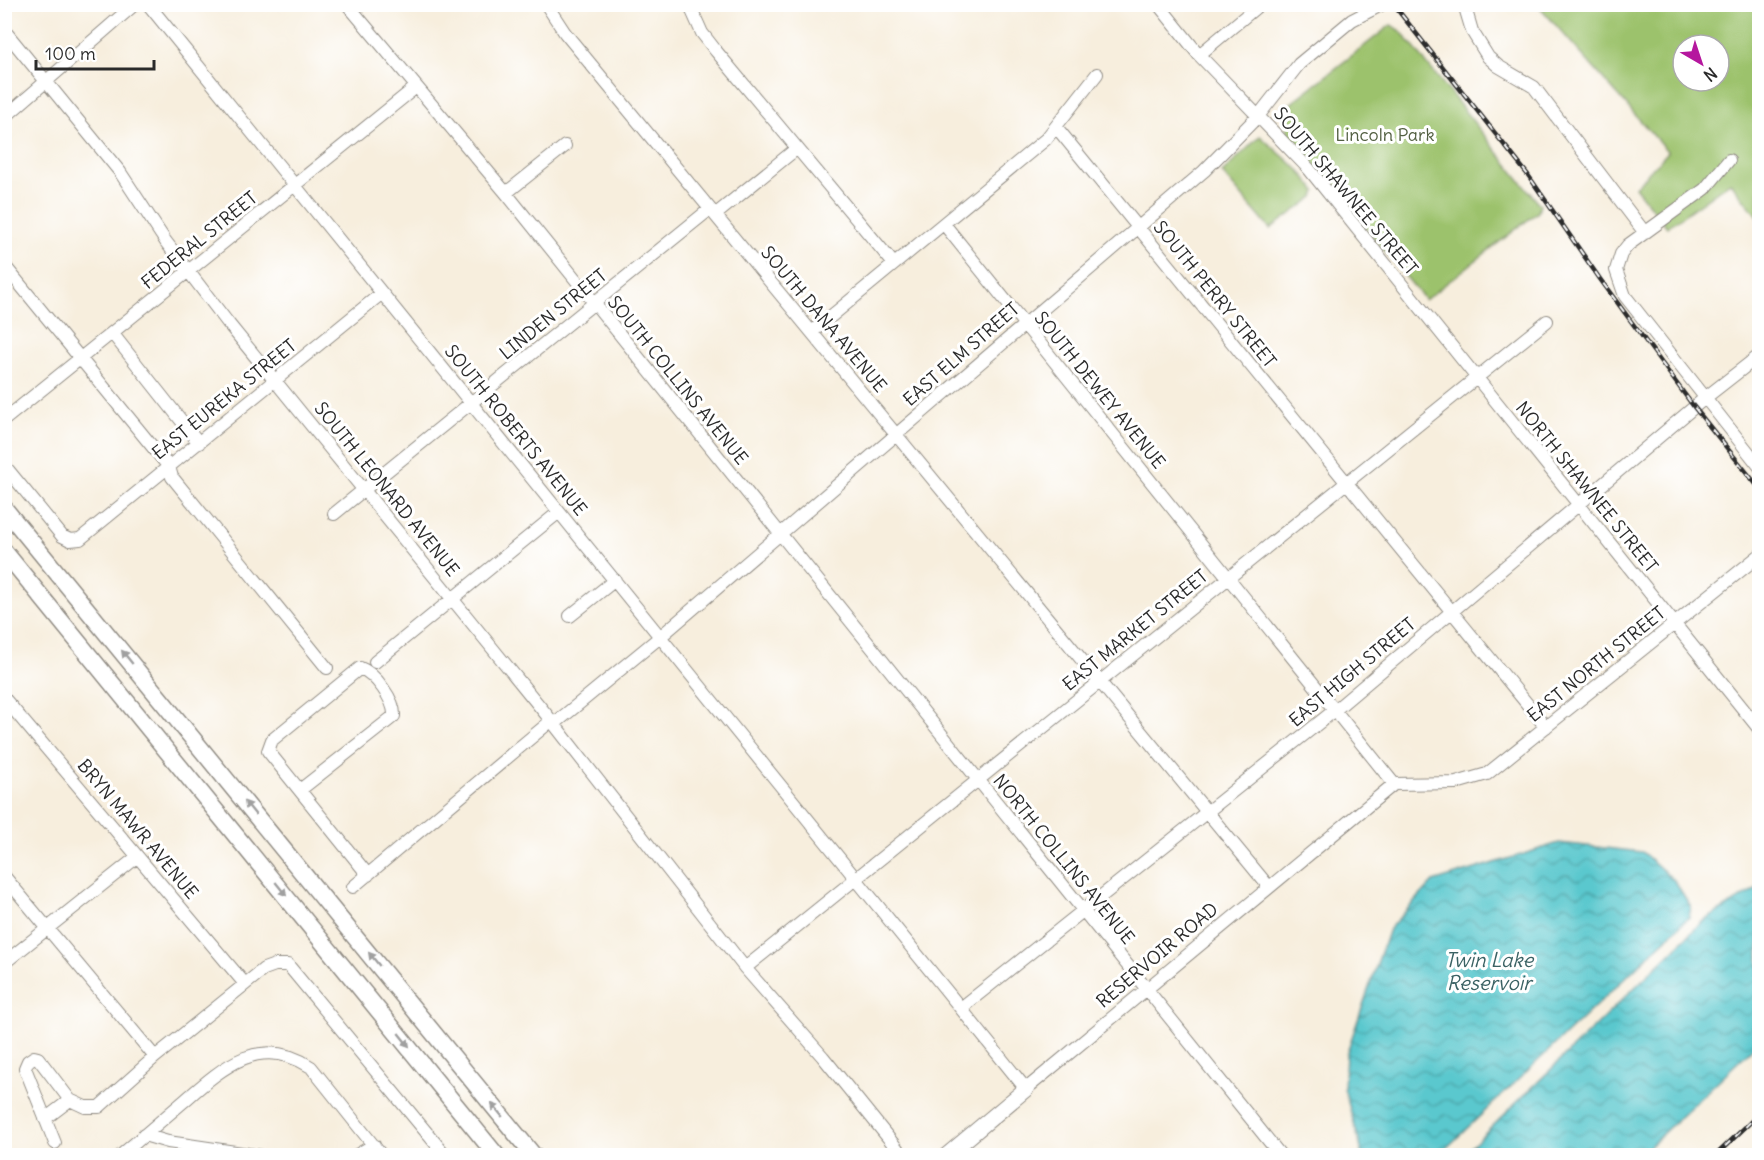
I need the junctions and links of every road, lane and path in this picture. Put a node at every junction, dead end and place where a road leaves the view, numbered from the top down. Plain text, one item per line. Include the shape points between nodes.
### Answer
1 (135, 4) edge
2 (148, 4) edge
3 (347, 4) edge
4 (546, 4) edge
5 (689, 4) edge
6 (1158, 4) edge
7 (1260, 4) edge
8 (1383, 4) edge
9 (1464, 4) edge
10 (4, 30) edge
11 (1199, 55) junction
12 (1097, 74) dead end
13 (47, 81) junction
14 (416, 87) junction
15 (1259, 115) junction
16 (4, 118) edge
17 (1057, 128) junction
18 (565, 146) dead end
19 (796, 149) junction
20 (1729, 160) dead end
21 (295, 185) junction
22 (506, 193) junction
23 (713, 212) junction
24 (944, 224) junction
25 (1137, 227) junction
26 (1645, 233) junction
27 (894, 264) junction
28 (4, 265) edge
29 (189, 271) junction
30 (382, 293) junction
31 (594, 303) junction
32 (1547, 321) dead end
33 (1024, 323) junction
34 (812, 332) junction
35 (112, 333) junction
36 (1760, 355) edge
37 (81, 359) junction
38 (1476, 379) junction
39 (275, 381) junction
40 (1705, 398) junction
41 (471, 403) junction
42 (4, 420) edge
43 (896, 434) junction
44 (199, 443) junction
45 (4, 465) edge
46 (169, 467) junction
47 (1760, 467) edge
48 (1346, 483) junction
49 (364, 489) junction
50 (4, 498) edge
51 (1578, 505) junction
52 (4, 508) edge
53 (560, 512) junction
54 (334, 514) dead end
55 (779, 534) junction
56 (4, 551) edge
57 (1760, 555) edge
58 (4, 565) edge
59 (1229, 578) junction
60 (615, 580) junction
61 (452, 599) junction
62 (80, 601) junction
63 (1451, 613) junction
64 (570, 616) dead end
65 (1674, 625) junction
66 (660, 637) junction
67 (375, 663) dead end
68 (327, 668) dead end
69 (1100, 682) junction
70 (4, 698) edge
71 (1335, 710) junction
72 (552, 722) junction
73 (1546, 728) junction
74 (1760, 730) edge
75 (977, 781) junction
76 (1394, 784) junction
77 (300, 790) junction
78 (1208, 813) junction
79 (230, 826) junction
80 (137, 857) junction
81 (368, 875) junction
82 (4, 876) edge
83 (856, 879) junction
84 (353, 887) dead end
85 (1269, 887) junction
86 (1083, 912) junction
87 (48, 926) junction
88 (4, 963) edge
89 (745, 968) junction
90 (245, 984) junction
91 (1146, 989) junction
92 (961, 1008) junction
93 (155, 1057) junction
94 (1026, 1089) junction
95 (70, 1100) junction
96 (45, 1119) junction
97 (144, 1135) junction
98 (55, 1143) dead end
99 (378, 1150) edge
100 (120, 1155) edge
101 (262, 1155) edge
102 (355, 1155) edge
103 (446, 1155) edge
104 (497, 1155) edge
105 (534, 1155) edge
106 (903, 1155) edge
107 (946, 1155) edge
108 (1281, 1155) edge

1 - 13 street
2 - 21 street, SOUTH ROBERTS AVENUE
3 - 14 street, SOUTH COLLINS AVENUE
4 - 23 street, SOUTH DANA AVENUE via 565,33
5 - 19 street via 702,33
6 - 11 street, SOUTH SHAWNEE STREET
7 - 11 street
8 - 15 street, EAST ELM STREET via 1352,20 1299,64
9 - 26 street via 1483,51 1498,66 1534,87
10 - 13 street, SOUTH LEONARD AVENUE
11 - 15 street, SOUTH SHAWNEE STREET
12 - 17 street
13 - 16 street
13 - 29 street, SOUTH LEONARD AVENUE via 120,172
14 - 21 street, FEDERAL STREET
14 - 22 street, SOUTH COLLINS AVENUE
15 - 25 street, EAST ELM STREET via 1220,157
15 - 38 street, SOUTH SHAWNEE STREET via 1309,169
17 - 24 street
17 - 25 street, SOUTH PERRY STREET
18 - 22 street
19 - 23 street, LINDEN STREET
19 - 27 street
20 - 26 street via 1705,189
21 - 29 street, FEDERAL STREET
21 - 30 street, SOUTH ROBERTS AVENUE
22 - 31 street, SOUTH COLLINS AVENUE
23 - 31 street, LINDEN STREET
23 - 34 street, SOUTH DANA AVENUE
24 - 27 street
24 - 33 street, SOUTH DEWEY AVENUE
25 - 33 street, EAST ELM STREET
25 - 48 street, SOUTH PERRY STREET
26 - 40 street via 1628,245 1616,262 1618,281 1625,296
27 - 34 street
28 - 37 street
29 - 35 street, FEDERAL STREET
29 - 39 street, SOUTH LEONARD AVENUE
30 - 39 street, EAST EUREKA STREET
30 - 41 street, SOUTH ROBERTS AVENUE
31 - 41 street, LINDEN STREET
31 - 55 street, SOUTH COLLINS AVENUE
32 - 38 street, EAST MARKET STREET
33 - 43 street, EAST ELM STREET
33 - 59 street, SOUTH DEWEY AVENUE
34 - 43 street, SOUTH DANA AVENUE
35 - 37 street, FEDERAL STREET
35 - 44 street
36 - 40 street, EAST HIGH STREET
37 - 42 street, FEDERAL STREET
37 - 46 street
38 - 48 street, EAST MARKET STREET
38 - 51 street, NORTH SHAWNEE STREET
39 - 44 street, EAST EUREKA STREET
39 - 49 street, SOUTH LEONARD AVENUE
40 - 47 street
40 - 51 street, EAST HIGH STREET
41 - 49 street, LINDEN STREET
41 - 53 street, SOUTH ROBERTS AVENUE
43 - 55 street, EAST ELM STREET
43 - 69 street, SOUTH DANA AVENUE
44 - 46 street, EAST EUREKA STREET
45 - 46 street, EAST EUREKA STREET via 62,536 75,540
46 - 68 street via 172,477
48 - 59 street, EAST MARKET STREET
48 - 63 street, SOUTH PERRY STREET
49 - 54 street, LINDEN STREET
49 - 61 street, SOUTH LEONARD AVENUE
50 - 62 highway via 61,567
51 - 63 street, EAST HIGH STREET
51 - 65 street, NORTH SHAWNEE STREET
52 - 62 highway
53 - 60 street, SOUTH ROBERTS AVENUE
53 - 61 street
55 - 66 street, EAST ELM STREET
55 - 75 street, SOUTH COLLINS AVENUE
56 - 79 highway
57 - 65 street, EAST NORTH STREET
58 - 79 highway via 224,824
59 - 69 street, EAST MARKET STREET
59 - 71 street, SOUTH DEWEY AVENUE
60 - 64 street
60 - 66 street, SOUTH ROBERTS AVENUE
61 - 67 street
61 - 72 street, SOUTH LEONARD AVENUE
105 -> 62 highway
63 - 71 street, EAST HIGH STREET
63 - 73 street, SOUTH PERRY STREET
65 - 73 street, EAST NORTH STREET
65 - 74 street, NORTH SHAWNEE STREET
66 - 72 street, EAST ELM STREET
66 - 83 street, SOUTH ROBERTS AVENUE
69 - 75 street, EAST MARKET STREET
69 - 78 street, SOUTH DANA AVENUE
70 - 80 street, BRYN MAWR AVENUE
71 - 76 street, SOUTH DEWEY AVENUE
71 - 78 street, EAST HIGH STREET
72 - 81 street, EAST ELM STREET
72 - 89 street, SOUTH LEONARD AVENUE
73 - 76 street, EAST NORTH STREET via 1487,774 1470,781
75 - 83 street, EAST MARKET STREET
75 - 86 street, NORTH COLLINS AVENUE
76 - 85 street, RESERVOIR ROAD
77 - 77 street via 268,751 269,744 360,668 367,670 390,701 394,716
77 - 81 street
78 - 85 street, SOUTH DANA AVENUE
78 - 86 street, EAST HIGH STREET
79 -> 104 highway
80 - 87 street
80 - 90 street, BRYN MAWR AVENUE
81 - 84 street, EAST ELM STREET
82 - 87 street
83 - 89 street, EAST MARKET STREET
83 - 92 street, SOUTH ROBERTS AVENUE
85 - 91 street, RESERVOIR ROAD
86 - 91 street, NORTH COLLINS AVENUE
86 - 92 street, EAST HIGH STREET
87 - 88 street
87 - 93 street
89 - 106 street, SOUTH LEONARD AVENUE
90 - 93 street
90 - 103 street via 264,969 284,965 300,978
91 - 94 street, RESERVOIR ROAD
91 - 108 street, NORTH COLLINS AVENUE
92 - 94 street, SOUTH ROBERTS AVENUE
93 - 95 street via 99,1107 85,1107
94 - 107 main road, RESERVOIR ROAD
95 - 96 street
95 - 96 street via 38,1058 28,1061 25,1068
96 - 98 street
97 - 99 street via 218,1072 248,1056 278,1052 311,1067
97 - 100 street
97 - 101 street
99 - 102 street

